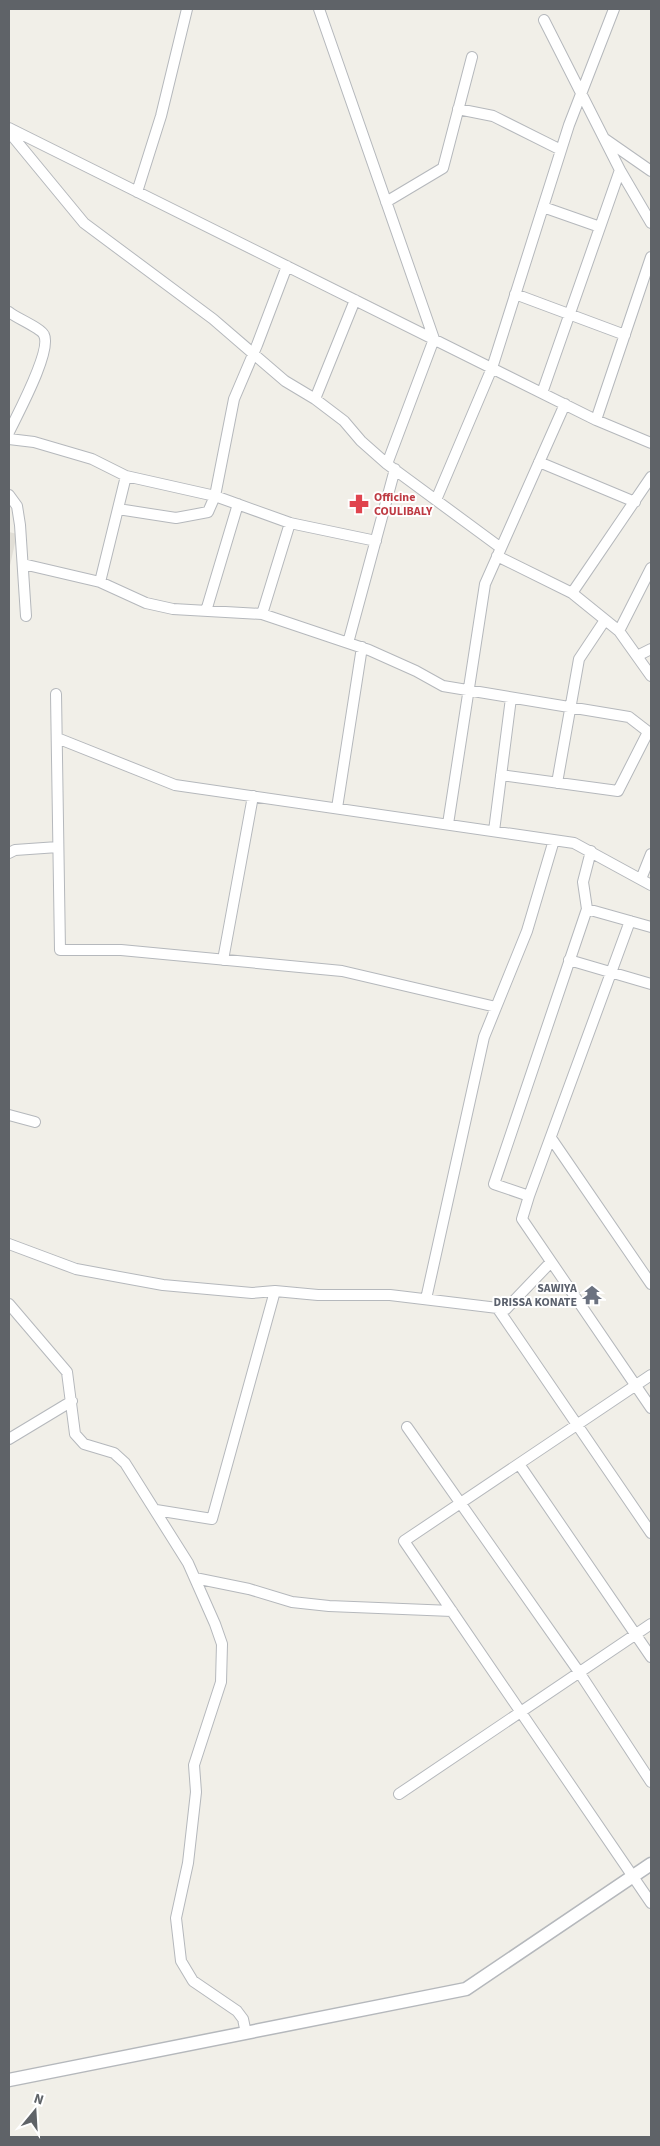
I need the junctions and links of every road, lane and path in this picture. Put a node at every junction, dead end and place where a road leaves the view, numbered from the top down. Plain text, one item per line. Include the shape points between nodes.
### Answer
1 (187, 9) edge
2 (319, 9) edge
3 (614, 9) edge
4 (544, 20) dead end
5 (472, 57) dead end
6 (581, 94) junction
7 (458, 109) junction
8 (9, 130) edge
9 (603, 137) junction
10 (561, 150) junction
11 (620, 170) junction
12 (651, 171) edge
13 (137, 192) junction
14 (386, 202) junction
15 (543, 207) junction
16 (651, 222) edge
17 (600, 227) junction
18 (651, 258) edge
19 (287, 266) junction
20 (515, 294) junction
21 (356, 300) junction
22 (9, 312) edge
23 (569, 314) junction
24 (625, 335) junction
25 (434, 339) junction
26 (253, 355) junction
27 (492, 368) junction
28 (542, 393) junction
29 (315, 399) junction
30 (565, 404) junction
31 (596, 420) junction
32 (9, 432) edge
33 (9, 439) edge
34 (651, 444) edge
35 (539, 462) junction
36 (391, 466) junction
37 (126, 476) junction
38 (651, 477) edge
39 (9, 495) edge
40 (215, 496) junction
41 (436, 500) junction
42 (635, 502) junction
43 (238, 504) junction
44 (118, 509) junction
45 (290, 523) junction
46 (376, 541) junction
47 (499, 552) junction
48 (24, 564) junction
49 (651, 568) edge
50 (100, 582) junction
51 (572, 593) junction
52 (206, 611) junction
53 (262, 614) junction
54 (26, 616) dead end
55 (605, 620) junction
56 (619, 631) junction
57 (348, 643) junction
58 (362, 647) junction
59 (651, 649) edge
60 (637, 656) junction
61 (651, 676) edge
62 (468, 690) junction
63 (56, 694) dead end
64 (511, 698) junction
65 (570, 707) junction
66 (650, 733) edge
67 (57, 738) junction
68 (501, 775) junction
69 (558, 783) junction
70 (253, 796) junction
71 (337, 808) junction
72 (448, 824) junction
73 (494, 831) junction
74 (554, 840) junction
75 (58, 847) junction
76 (591, 851) junction
77 (9, 853) edge
78 (651, 854) edge
79 (641, 879) junction
80 (651, 885) edge
81 (587, 909) junction
82 (630, 921) junction
83 (651, 926) edge
84 (223, 960) junction
85 (569, 960) junction
86 (611, 972) junction
87 (651, 984) edge
88 (496, 1007) junction
89 (9, 1115) edge
90 (35, 1122) dead end
91 (552, 1138) junction
92 (529, 1196) junction
93 (9, 1244) edge
94 (551, 1262) junction
95 (651, 1284) edge
96 (275, 1291) junction
97 (426, 1299) junction
98 (9, 1304) edge
99 (498, 1309) junction
100 (651, 1375) edge
101 (636, 1385) junction
102 (72, 1401) junction
103 (651, 1408) edge
104 (578, 1425) junction
105 (407, 1427) dead end
106 (9, 1438) edge
107 (519, 1464) junction
108 (460, 1504) junction
109 (156, 1510) junction
110 (651, 1533) edge
111 (194, 1578) junction
112 (452, 1611) junction
113 (651, 1624) edge
114 (636, 1635) junction
115 (651, 1657) edge
116 (579, 1672) junction
117 (521, 1712) junction
118 (651, 1782) edge
119 (399, 1794) dead end
120 (651, 1864) edge
121 (633, 1876) junction
122 (651, 1903) edge
123 (246, 2034) junction
124 (9, 2080) edge

1 - 13 street
2 - 14 street
3 - 6 street
4 - 6 street
5 - 7 street
6 - 9 street
6 - 10 street
7 - 10 street via 493,116
7 - 14 street via 443,168
8 - 13 street
8 - 26 street via 84,223 213,319
9 - 11 street
9 - 12 street
10 - 15 street
11 - 16 street
11 - 17 street
13 - 19 street
14 - 25 street
15 - 17 street
15 - 20 street
17 - 23 street
18 - 24 street
19 - 21 street
19 - 26 street
20 - 23 street
20 - 27 street
21 - 25 street
21 - 29 street
22 - 32 street via 41,331 45,340 44,354
23 - 24 street
23 - 28 street
24 - 31 street
25 - 27 street
25 - 36 street
26 - 29 street via 285,381
26 - 40 street via 229,414
27 - 28 street
27 - 41 street
28 - 30 street
29 - 36 street via 344,421 361,441
30 - 31 street
30 - 35 street
31 - 34 street
33 - 37 street via 34,442 92,459
35 - 42 street
35 - 47 street
36 - 41 street
36 - 46 street
37 - 40 street
37 - 44 street
38 - 42 street
39 - 48 street via 17,506
40 - 43 street
40 - 44 street via 208,512 176,518
41 - 47 street
42 - 51 street
43 - 45 street
43 - 52 street
44 - 50 street
45 - 46 street
45 - 53 street
46 - 57 street
47 - 51 street
47 - 62 street via 485,584
48 - 50 street
48 - 54 street
49 - 56 street
50 - 52 street via 146,603
51 - 55 street
52 - 53 street
53 - 57 street
55 - 56 street
55 - 65 street via 578,659
56 - 60 street
57 - 58 street
58 - 62 street via 443,686
58 - 71 street
59 - 60 street
60 - 61 street
62 - 64 street
62 - 72 street
63 - 67 street
64 - 65 street
64 - 68 street
65 - 66 street via 628,717
65 - 69 street
66 - 69 street via 618,792
67 - 70 street via 175,785
67 - 75 street
68 - 69 street
68 - 73 street
70 - 71 street
70 - 84 street
71 - 72 street
72 - 73 street
73 - 74 street
74 - 76 street via 574,842
74 - 88 street via 527,931
75 - 77 street
75 - 84 street via 60,950 121,950
76 - 79 street
76 - 81 street via 583,882
78 - 79 street
79 - 80 street
81 - 82 street
81 - 85 street
82 - 83 street
82 - 86 street
84 - 88 street via 342,971
85 - 86 street
85 - 92 street via 494,1184
86 - 87 street
86 - 91 street
88 - 97 street via 484,1037
89 - 90 street
91 - 92 street
91 - 95 street
92 - 94 street via 522,1219
93 - 96 street via 76,1269 163,1286 252,1293
94 - 99 street via 506,1309
94 - 101 street
96 - 97 street
96 - 109 street via 212,1519
97 - 99 street
98 - 102 street via 67,1372
99 - 104 street
100 - 101 street
101 - 103 street
101 - 104 street
102 - 106 street
102 - 109 street via 75,1434 84,1444 114,1453 124,1462
104 - 107 street
104 - 110 street
105 - 108 street
107 - 108 street
107 - 114 street
108 - 112 street via 404,1541
108 - 116 street
109 - 111 street
111 - 112 street via 250,1589 292,1602
111 - 123 street via 216,1624 222,1644 222,1667 221,1682 194,1765 196,1792 190,1846 176,1918 181,1961 193,1981 237,2011 243,2019
112 - 117 street
113 - 114 street
114 - 115 street
114 - 116 street
116 - 117 street
116 - 118 street
117 - 119 street
117 - 121 street
120 - 121 street
121 - 122 street
121 - 123 street via 466,1989
123 - 124 street

